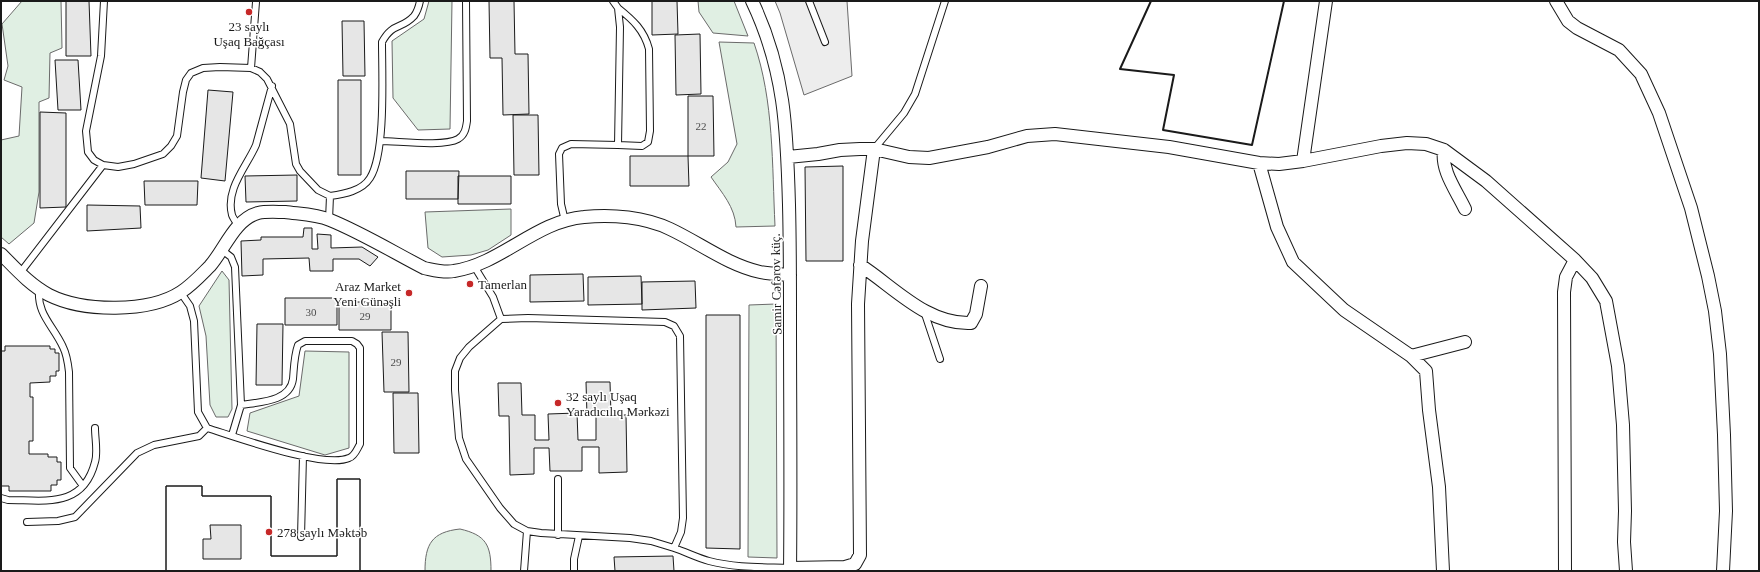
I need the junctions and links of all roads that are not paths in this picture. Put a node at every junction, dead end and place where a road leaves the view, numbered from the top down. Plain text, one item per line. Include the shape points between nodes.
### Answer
1 (104, 1) edge
2 (420, 1) edge
3 (466, 1) edge
4 (613, 1) edge
5 (752, 1) edge
6 (808, 1) edge
7 (945, 1) edge
8 (1326, 1) edge
9 (1556, 1) edge
10 (256, 2) dead end
11 (618, 8) junction
12 (825, 42) dead end
13 (251, 68) junction
14 (272, 86) junction
15 (380, 141) junction
16 (618, 145) junction
17 (874, 149) junction
18 (1444, 150) junction
19 (788, 157) junction
20 (1303, 161) junction
21 (1259, 163) junction
22 (103, 165) junction
23 (330, 196) junction
24 (1465, 209) dead end
25 (329, 220) junction
26 (565, 221) junction
27 (238, 225) junction
28 (222, 250) junction
29 (1, 254) edge
30 (1575, 260) junction
31 (860, 265) junction
32 (474, 266) junction
33 (20, 273) junction
34 (790, 275) junction
35 (981, 286) dead end
36 (39, 289) junction
37 (180, 293) junction
38 (924, 311) junction
39 (501, 319) junction
40 (1465, 342) dead end
41 (1411, 356) junction
42 (940, 359) dead end
43 (241, 405) junction
44 (95, 428) dead end
45 (207, 428) junction
46 (232, 436) junction
47 (303, 456) junction
48 (558, 479) dead end
49 (83, 486) junction
50 (1, 498) edge
51 (27, 522) dead end
52 (527, 531) junction
53 (558, 535) junction
54 (579, 536) junction
55 (301, 537) dead end
56 (674, 548) junction
57 (790, 570) edge
58 (524, 571) edge
59 (574, 571) edge
60 (1443, 571) edge
61 (1565, 571) edge
62 (1626, 571) edge
63 (1723, 571) edge

1 - 22 lane via 101,56 86,131 88,152 94,160
2 - 15 lane via 415,15 404,25 387,32 382,42
3 - 15 lane via 465,131 458,139 446,143
4 - 11 lane
5 - 19 street, Samir Cəfərov küç. via 768,39 780,80
6 - 12 lane
7 - 17 lane via 915,94 904,113
8 - 20 street
9 - 63 street via 1568,21 1619,50 1641,74 1660,113 1691,208 1715,311 1720,354 1725,504
10 - 13 lane
11 - 16 lane
11 - 16 lane via 637,24 648,43 650,131 648,142 642,146
13 - 14 lane via 260,72
13 - 22 lane via 202,68 191,73 186,80 177,136 171,146 163,154 134,164 118,167
14 - 23 lane via 290,124 296,164 318,190
14 - 27 lane via 256,146 238,177 232,197 232,215
15 - 23 lane via 376,166 370,179 348,194
16 - 26 lane via 571,144 562,148 559,154 561,204
17 - 19 street via 840,150
17 - 21 street via 909,157 930,158 988,147 1027,136 1055,134 1169,147
17 - 31 street
18 - 20 street via 1426,144 1407,143
18 - 24 street via 1445,169
18 - 30 street via 1486,181
19 - 34 street, Samir Cəfərov küç.
20 - 21 street
21 - 41 street via 1277,227 1292,262 1344,310
22 - 33 lane
23 - 25 lane
25 - 27 street via 309,214 258,213
25 - 32 street via 424,268 453,272
26 - 32 street
26 - 34 street via 584,217 618,217 645,221 670,229 742,266 761,272
27 - 28 street
28 - 37 street via 194,283
28 - 43 lane via 231,257 235,267
29 - 33 street
30 - 61 street via 1566,276 1564,292
30 - 62 street via 1592,278 1606,301 1618,366 1623,425
31 - 38 street
31 - 57 street via 860,555 855,564
32 - 39 lane via 493,297
33 - 36 street
34 - 57 street, Samir Cəfərov küç.
35 - 38 street via 976,314 971,323 940,318
36 - 37 street via 60,300 122,308 143,307
36 - 49 lane via 41,309 67,357 70,468
37 - 45 lane via 190,306 194,321 198,412
38 - 42 lane
39 - 52 lane via 469,347 460,358 455,371 459,438 466,459 505,513 514,524
39 - 56 lane via 665,322 674,326 680,336 684,518
40 - 41 street
41 - 60 street via 1426,371 1439,487
43 - 46 lane
43 - 47 lane via 279,398 288,392 292,382 295,352 298,345 305,341 352,341 357,344 360,348 360,444 356,453 350,458 339,460
44 - 49 lane via 95,461 91,474
45 - 46 lane
45 - 51 lane via 199,436 154,445 137,453 75,517 58,521
46 - 47 lane
47 - 55 lane
48 - 53 lane
49 - 50 lane via 70,497 60,500
52 - 53 lane
52 - 58 lane
53 - 54 lane
54 - 56 lane via 630,538
54 - 59 lane
56 - 57 lane via 719,564

